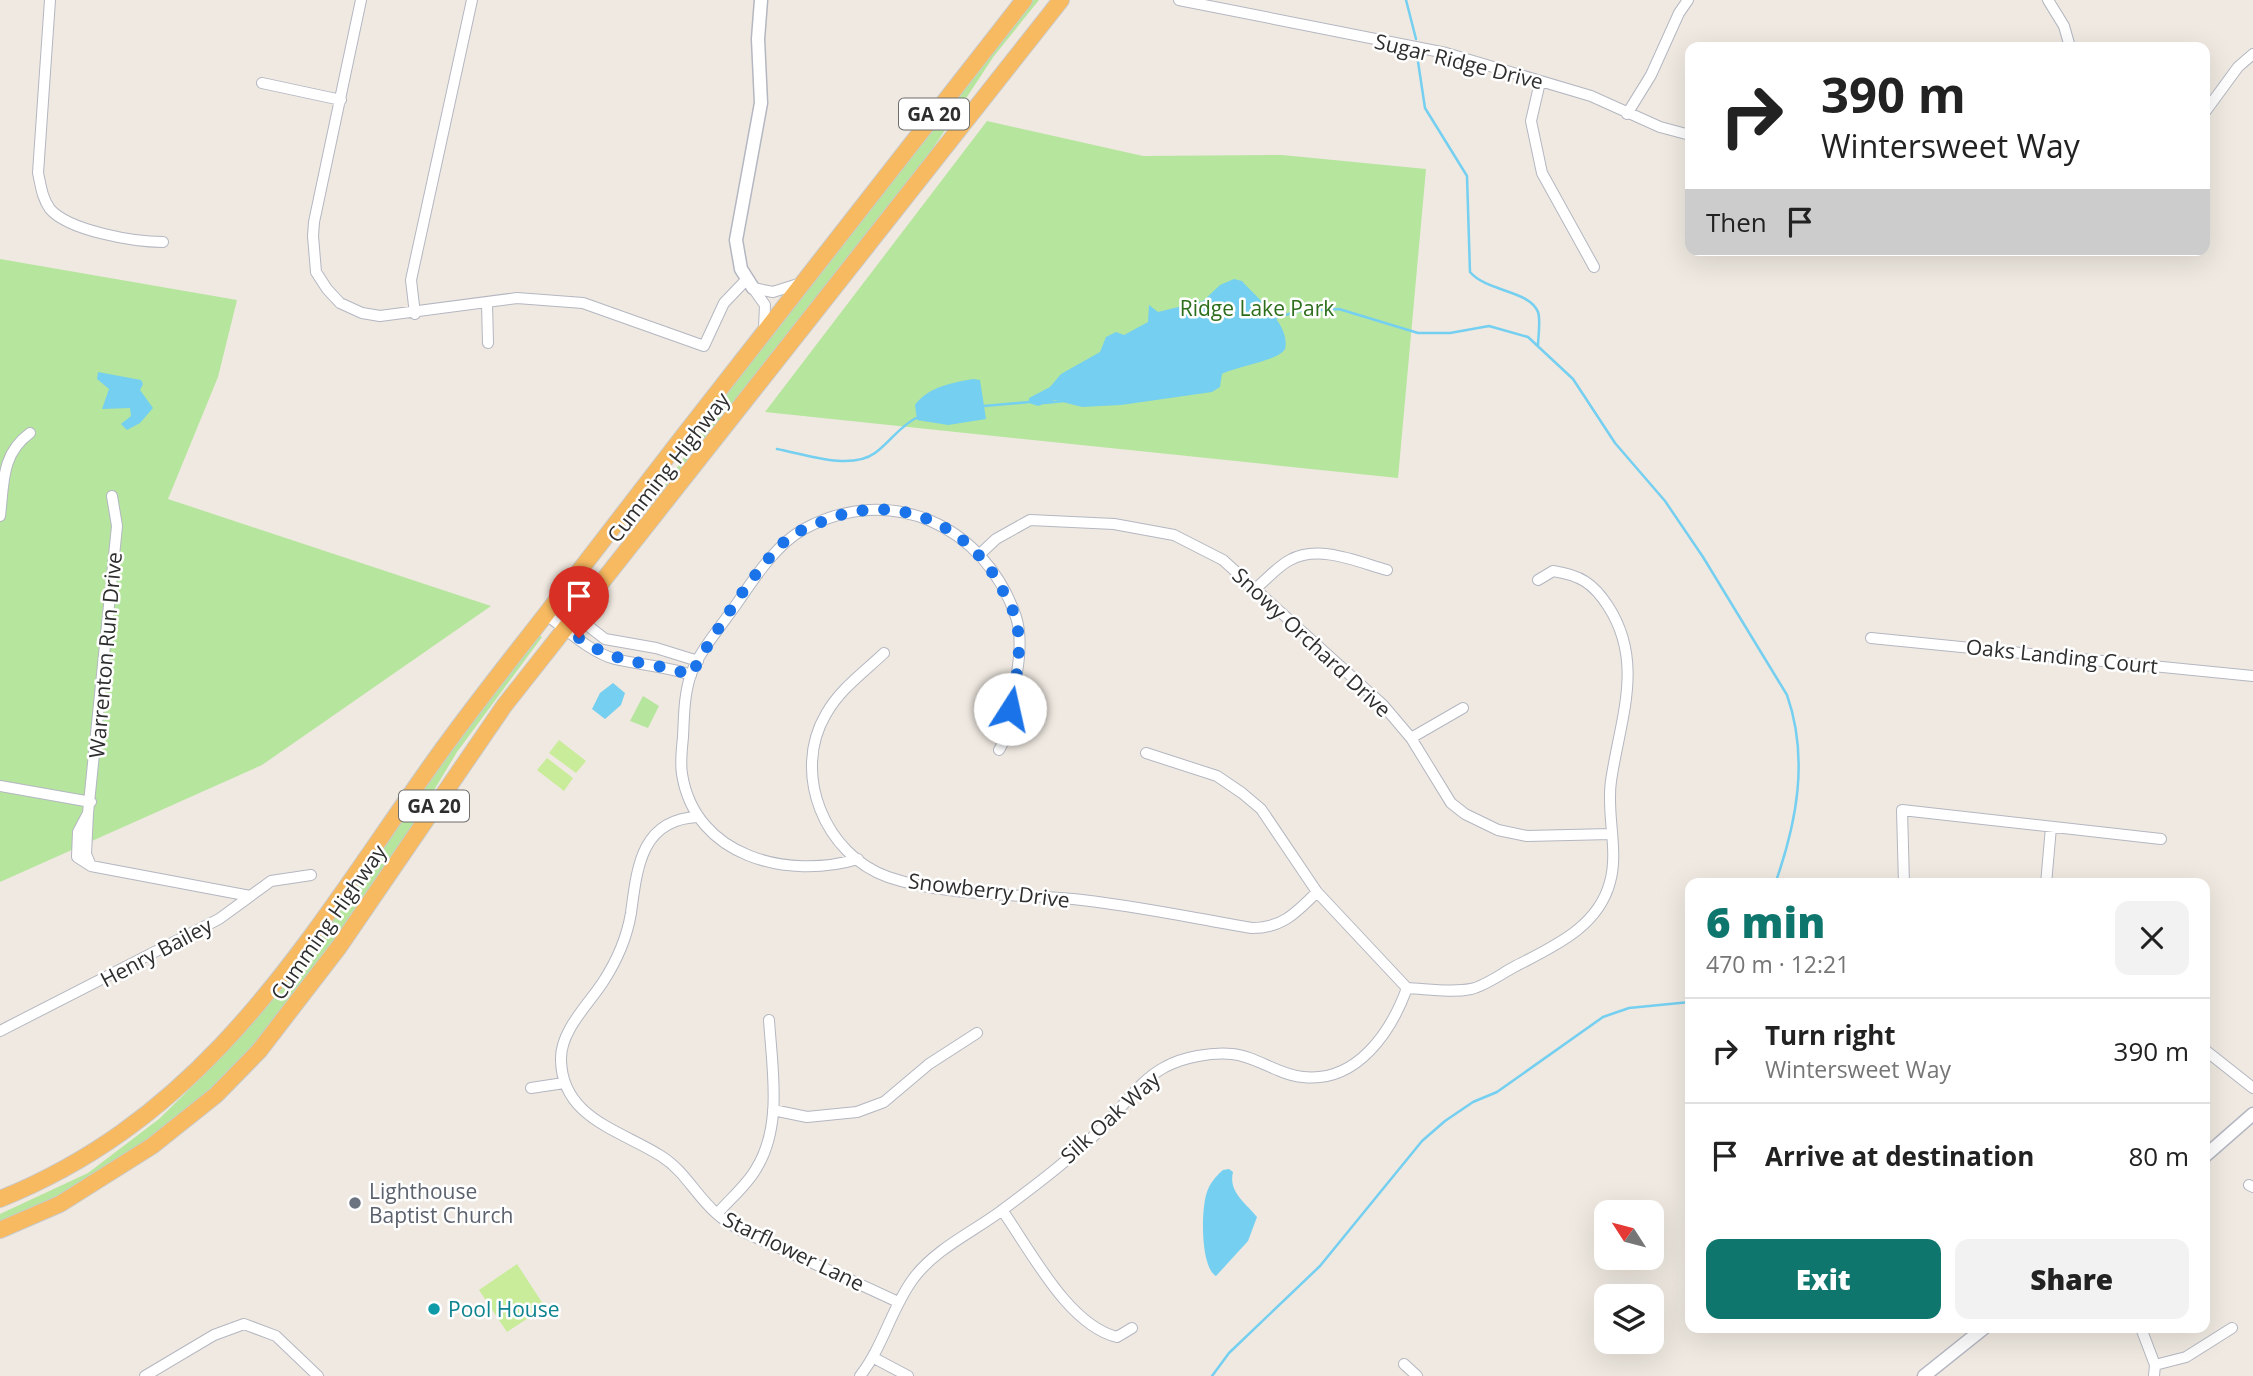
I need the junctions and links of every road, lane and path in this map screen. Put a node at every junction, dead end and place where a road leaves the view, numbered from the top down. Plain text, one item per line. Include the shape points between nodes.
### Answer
1 (50, 0) edge
2 (361, 0) edge
3 (472, 0) edge
4 (761, 0) edge
5 (1024, 0) edge
6 (1061, 0) edge
7 (1179, 0) edge
8 (1688, 0) edge
9 (2048, 0) edge
10 (2069, 42) edge
11 (2253, 54) edge
12 (1540, 82) junction
13 (262, 83) dead end
14 (341, 100) junction
15 (2210, 105) edge
16 (1627, 114) junction
17 (1685, 133) edge
18 (163, 242) dead end
19 (1594, 267) dead end
20 (801, 282) junction
21 (750, 284) junction
22 (487, 303) junction
23 (415, 314) junction
24 (763, 332) junction
25 (488, 343) dead end
26 (30, 433) dead end
27 (112, 496) dead end
28 (0, 516) edge
29 (980, 554) junction
30 (1387, 570) dead end
31 (1538, 580) dead end
32 (1255, 588) junction
33 (551, 608) junction
34 (570, 623) junction
35 (1871, 638) dead end
36 (628, 643) junction
37 (884, 653) dead end
38 (624, 660) junction
39 (698, 661) junction
40 (691, 675) junction
41 (2253, 676) edge
42 (1463, 708) dead end
43 (1411, 738) junction
44 (999, 750) dead end
45 (1146, 753) dead end
46 (0, 786) edge
47 (91, 802) junction
48 (698, 817) junction
49 (2051, 827) junction
50 (1611, 834) junction
51 (2161, 839) dead end
52 (858, 859) junction
53 (311, 875) dead end
54 (1904, 878) edge
55 (2047, 878) edge
56 (1317, 892) junction
57 (250, 896) junction
58 (1408, 988) junction
59 (769, 1020) dead end
60 (0, 1031) edge
61 (977, 1033) dead end
62 (2210, 1054) edge
63 (564, 1083) junction
64 (2253, 1087) edge
65 (531, 1088) dead end
66 (773, 1110) junction
67 (2253, 1114) edge
68 (2210, 1152) edge
69 (0, 1199) edge
70 (1002, 1210) junction
71 (717, 1214) junction
72 (0, 1230) edge
73 (898, 1302) junction
74 (1132, 1328) dead end
75 (2231, 1328) dead end
76 (1978, 1333) edge
77 (2143, 1333) edge
78 (874, 1358) junction
79 (1404, 1364) dead end
80 (2155, 1370) edge
81 (150, 1375) edge
82 (318, 1376) edge
83 (860, 1376) edge
84 (908, 1376) edge
85 (1417, 1376) edge
86 (1924, 1376) edge

1 - 18 street via 38,173 43,198 59,216 87,228 140,242
2 - 14 street
3 - 23 street via 411,280
4 - 21 street via 761,103 736,230 738,258
5 - 20 highway, Cumming Highway / GA 20
6 - 34 highway, Cumming Highway / GA 20
7 - 12 street, Sugar Ridge Drive via 1446,54
8 - 16 street
9 - 10 street
11 - 15 street
12 - 16 street, Sugar Ridge Drive via 1591,96
12 - 19 street via 1531,121 1542,173
13 - 14 street
14 - 23 street via 314,222 316,272 340,303 362,313
16 - 17 street, Sugar Ridge Drive
20 - 21 street via 782,292
20 - 24 highway, Cumming Highway / GA 20
21 - 22 street via 724,303 704,345 583,303 517,298
21 - 24 street via 767,314
22 - 23 street
22 - 25 street
24 - 33 highway, Cumming Highway / GA 20
26 - 28 street via 16,443 7,459
27 - 47 street, Warrenton Run Drive via 117,526
29 - 32 street, Snowy Orchard Drive via 1030,520 1114,524 1174,535 1223,559
29 - 39 street via 959,536 918,514 882,509 835,516 787,540
29 - 44 street via 1016,617 1019,643 1014,689
30 - 32 street via 1332,554 1307,554 1289,560
31 - 50 street via 1553,571 1576,574 1596,587 1619,623 1627,646 1630,670 1610,785
32 - 43 street, Snowy Orchard Drive via 1383,705
33 - 34 street
33 - 34 street
33 - 69 highway, Cumming Highway / GA 20 via 239,1028 149,1114 59,1171
34 - 36 street via 605,639
34 - 38 street via 592,647
34 - 72 highway, Cumming Highway / GA 20 via 504,706 339,947 259,1051 216,1095 152,1146 60,1204
35 - 41 street, Oaks Landing Court
36 - 38 street
36 - 39 street
37 - 52 street, Snowberry Drive via 839,694 824,717 815,745 814,798 833,837
38 - 40 street
39 - 40 street
40 - 48 street via 684,706 681,774
42 - 43 street
43 - 50 street, Snowy Orchard Drive via 1451,803 1479,821 1527,836
45 - 56 street via 1217,776 1242,793 1261,809
46 - 47 street
47 - 57 street, Warrenton Run Drive via 83,833 91,866
48 - 52 street via 740,852 774,864 810,869
48 - 63 street via 681,817 648,842 638,862 629,927 605,978 562,1042
49 - 51 street
49 - 54 street via 1902,810
49 - 55 street
50 - 58 street via 1611,881 1600,908 1581,928 1474,989
52 - 56 street, Snowberry Drive via 887,876 938,887 1077,900 1252,928 1270,928 1292,917
53 - 57 street, Henry Bailey via 271,881
56 - 58 street
57 - 60 street, Henry Bailey via 219,919
58 - 70 street, Silk Oak Way via 1372,1052 1327,1076 1303,1077 1233,1054 1187,1059 1164,1067 1091,1139
59 - 66 street
61 - 66 street via 929,1063 884,1102 857,1112 807,1117
62 - 64 street
63 - 65 street
63 - 71 street, Starflower Lane via 574,1103 592,1119 663,1157 684,1174
66 - 71 street via 767,1148 756,1171
67 - 68 street
70 - 73 street, Silk Oak Way via 945,1249 915,1276
70 - 74 street via 1077,1315 1102,1333 1118,1337
71 - 73 street, Starflower Lane via 749,1234
73 - 78 street, Silk Oak Way
75 - 80 street via 2186,1357
76 - 86 street
77 - 80 street
78 - 83 street, Silk Oak Way
78 - 84 street
79 - 85 street
81 - 82 street via 214,1335 244,1324 276,1336

